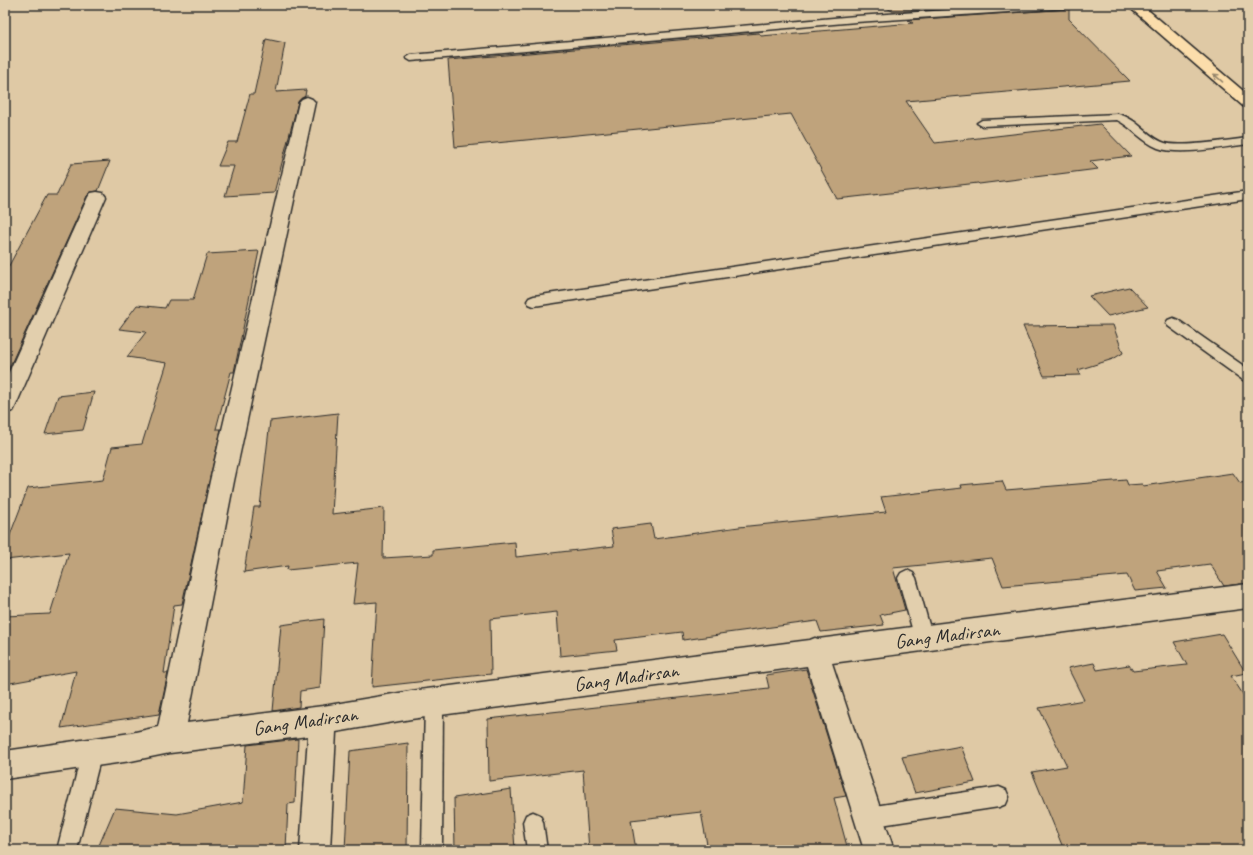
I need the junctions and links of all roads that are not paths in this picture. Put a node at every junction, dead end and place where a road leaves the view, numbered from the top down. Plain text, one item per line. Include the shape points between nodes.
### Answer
1 (1067, 5) edge
2 (1134, 5) edge
3 (1154, 5) edge
4 (1207, 50) dead end
5 (411, 58) dead end
6 (307, 102) dead end
7 (1248, 103) edge
8 (982, 122) dead end
9 (1248, 142) edge
10 (97, 196) dead end
11 (1248, 196) edge
12 (534, 301) dead end
13 (1172, 324) dead end
14 (1248, 376) edge
15 (5, 405) edge
16 (907, 578) dead end
17 (1248, 596) edge
18 (924, 639) junction
19 (815, 651) junction
20 (434, 703) junction
21 (323, 720) junction
22 (170, 739) junction
23 (92, 752) junction
24 (5, 765) edge
25 (999, 797) dead end
26 (868, 817) junction
27 (532, 822) dead end
28 (67, 850) edge
29 (316, 850) edge
30 (432, 850) edge
31 (537, 850) edge
32 (879, 850) edge

1 - 5 lane via 856,19
7 -> 2 highway
3 - 4 highway
6 - 22 street via 222,481
8 - 9 lane via 1118,117 1128,121 1156,142 1172,148
10 - 15 street
11 - 12 lane
13 - 14 lane
16 - 18 lane
17 - 18 street, Gang Madirsan
18 - 19 street, Gang Madirsan
19 - 20 street, Gang Madirsan
19 - 26 street
20 - 21 street, Gang Madirsan
20 - 30 lane
21 - 22 street, Gang Madirsan
21 - 29 street
22 - 23 street, Gang Madirsan
23 - 24 street, Gang Madirsan
23 - 28 lane
25 - 26 lane
26 - 32 street
27 - 31 lane

